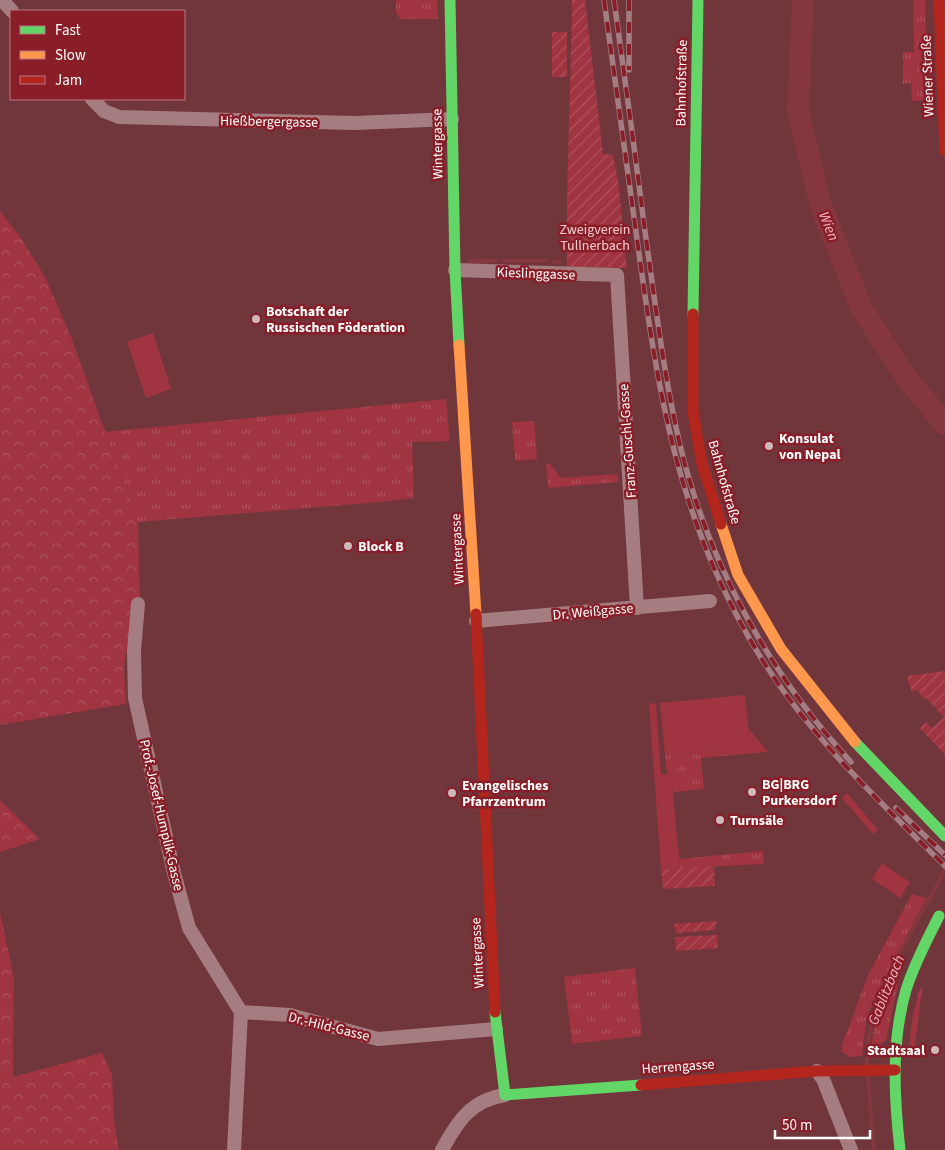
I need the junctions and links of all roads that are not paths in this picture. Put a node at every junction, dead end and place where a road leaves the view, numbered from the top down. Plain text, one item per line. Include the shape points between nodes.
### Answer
1 (2, 0) edge
2 (450, 0) edge
3 (698, 0) edge
4 (939, 0) edge
5 (11, 10) edge
6 (93, 100) edge
7 (452, 119) junction
8 (945, 151) edge
9 (455, 270) junction
10 (617, 275) joint
11 (710, 601) dead end
12 (138, 604) dead end
13 (637, 608) junction
14 (476, 621) junction
15 (942, 833) edge
16 (939, 916) dead end
17 (240, 1012) junction
18 (496, 1029) junction
19 (894, 1070) junction
20 (817, 1071) junction
21 (504, 1095) junction
22 (234, 1150) edge
23 (442, 1150) edge
24 (852, 1150) edge
25 (900, 1150) edge

1 - 5 street
2 - 7 street, Wintergasse
3 - 15 street, Bahnhofstraße via 693,412 702,464 738,575 781,649 843,730
4 - 8 street, Wiener Straße
6 - 7 street, Hießbergergasse via 104,111 119,117 354,123
7 - 9 street, Wintergasse
9 - 10 street, Kieslinggasse
9 - 14 street, Wintergasse
10 - 13 street, Franz-Guschl-Gasse
11 - 13 street, Dr. Weißgasse
12 - 17 street, Prof.-Josef-Humplik-Gasse via 134,651 136,698 174,873 189,928
13 - 14 street, Dr. Weißgasse
14 - 18 street, Wintergasse
16 - 19 street via 906,989
17 - 18 street, Dr.-Hild-Gasse via 290,1015 378,1039
17 - 22 street
18 - 21 street, Wintergasse
19 - 20 street, Herrengasse
19 - 25 street
20 - 21 street, Herrengasse
20 - 24 street
21 - 23 street via 486,1100 466,1112

